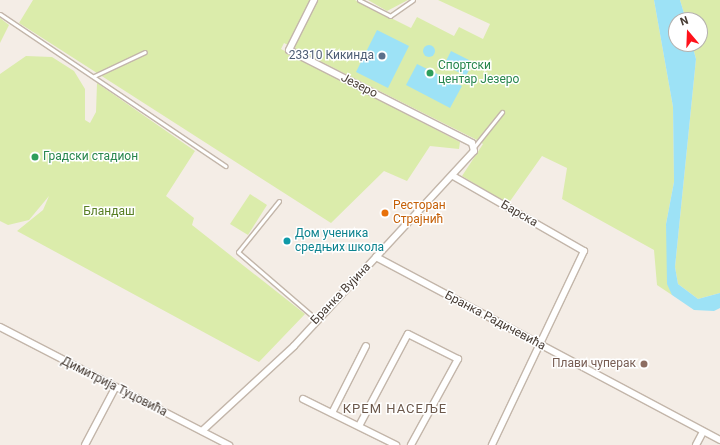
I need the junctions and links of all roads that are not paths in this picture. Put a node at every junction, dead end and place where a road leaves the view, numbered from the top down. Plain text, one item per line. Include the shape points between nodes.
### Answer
1 (314, 0) edge
2 (359, 0) edge
3 (413, 0) edge
4 (0, 14) edge
5 (145, 52) dead end
6 (94, 76) junction
7 (502, 112) dead end
8 (474, 149) junction
9 (226, 166) dead end
10 (453, 176) junction
11 (279, 201) dead end
12 (376, 257) junction
13 (316, 319) junction
14 (0, 327) edge
15 (539, 344) junction
16 (366, 346) dead end
17 (115, 388) junction
18 (303, 399) dead end
19 (332, 413) junction
20 (359, 426) junction
21 (202, 431) junction
22 (704, 432) junction
23 (720, 440) edge
24 (85, 445) edge
25 (229, 445) edge
26 (396, 445) edge
27 (411, 445) edge
28 (492, 445) edge
29 (696, 445) edge

1 - 8 street, Језеро via 289,50
2 - 3 lane via 390,16
4 - 6 lane
5 - 6 lane
6 - 9 lane
7 - 8 lane
8 - 10 street, Бранка Вујина
10 - 12 street, Бранка Вујина
10 - 15 street, Барска via 584,251
11 - 13 lane via 238,252
12 - 13 street, Бранка Вујина
12 - 15 street, Бранка Радичевића
13 - 21 street, Бранка Вујина via 294,346
14 - 17 street, Димитрија Туцовића
15 - 22 street, Бранка Радичевића
15 - 28 street
16 - 19 street
17 - 21 street, Димитрија Туцовића
17 - 24 street
18 - 19 street
19 - 20 street
20 - 26 street
20 - 27 street via 408,334 458,359
21 - 25 street, Димитрија Туцовића
22 - 23 street, Бранка Радичевића
22 - 29 street

